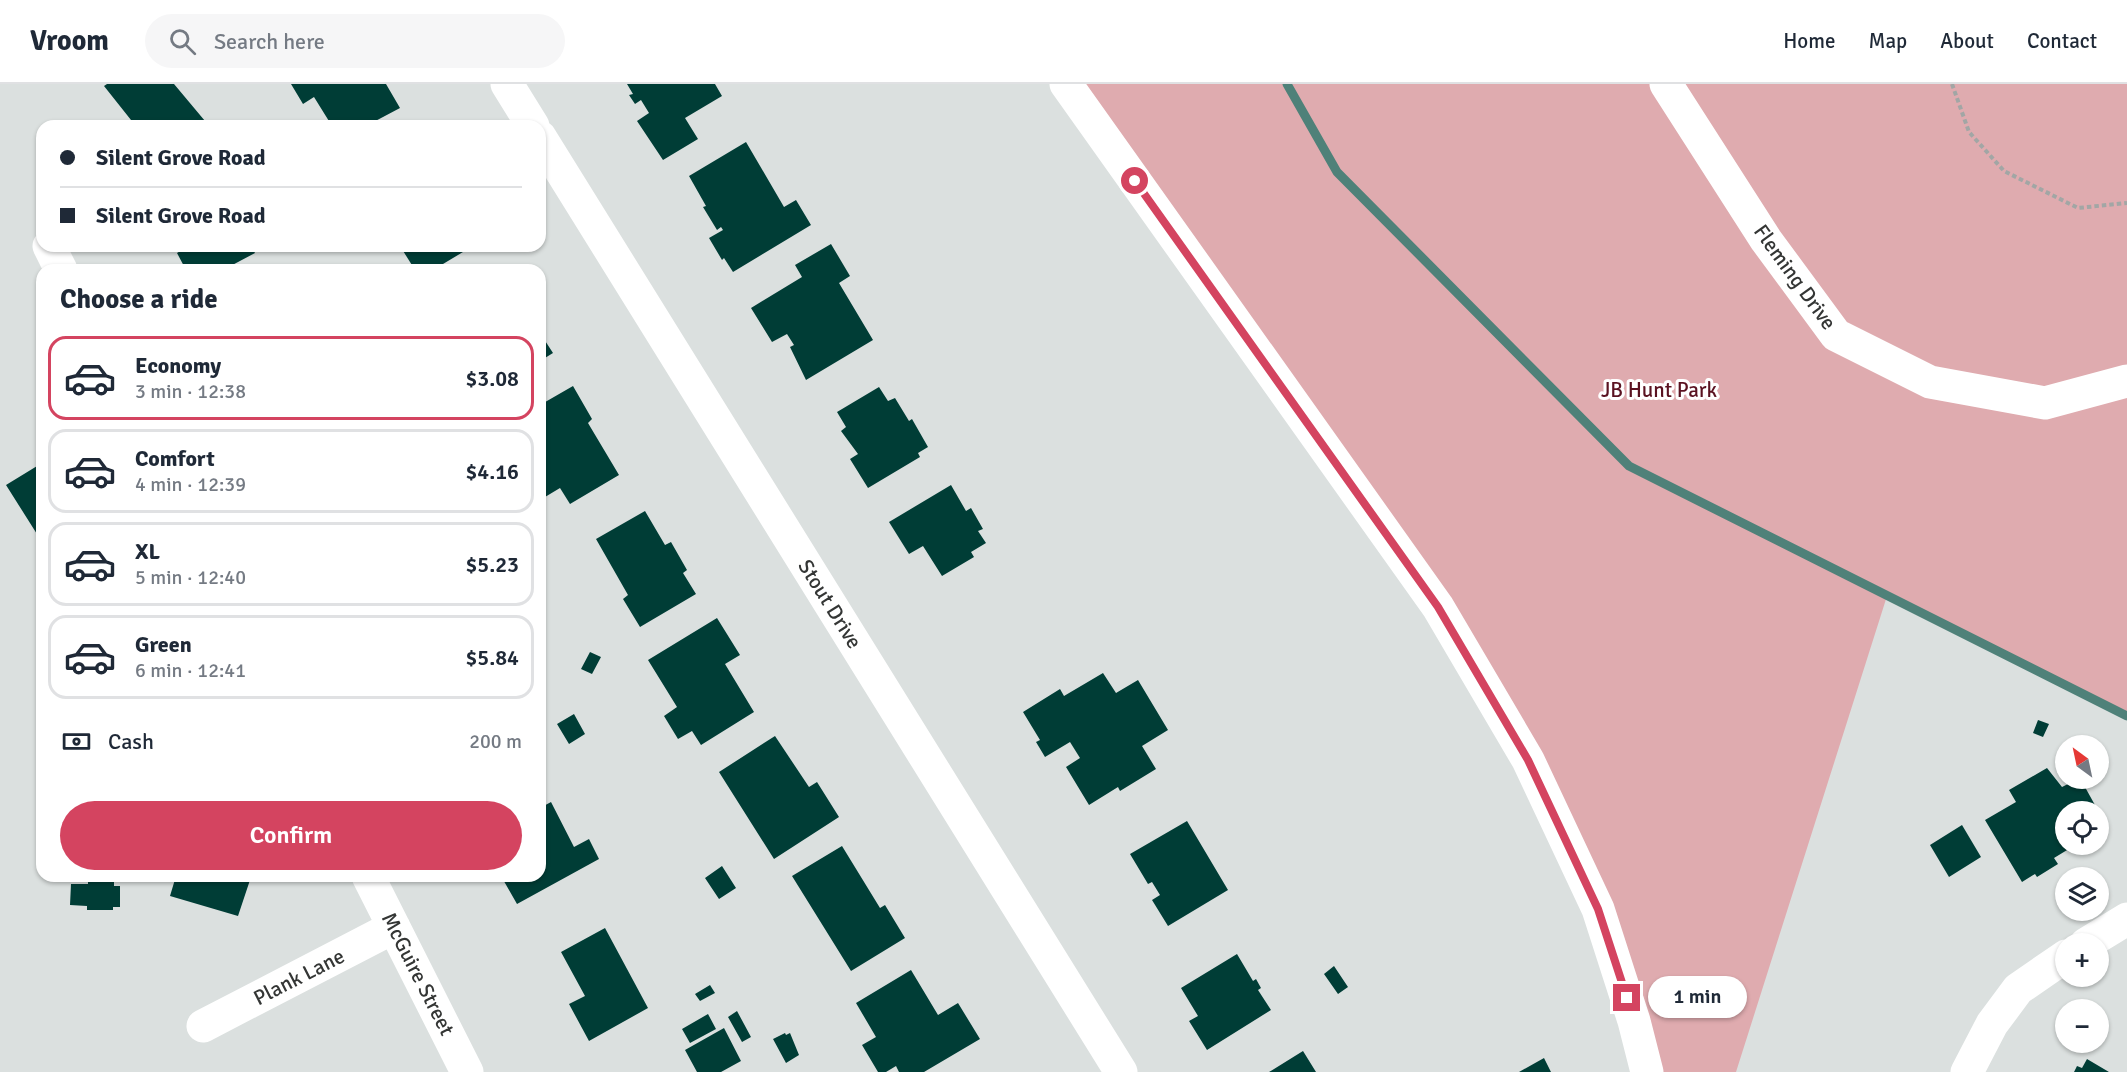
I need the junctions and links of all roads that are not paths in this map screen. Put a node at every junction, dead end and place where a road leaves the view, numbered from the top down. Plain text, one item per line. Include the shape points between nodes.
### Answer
1 (507, 84) edge
2 (1065, 84) edge
3 (1666, 84) edge
4 (529, 120) edge
5 (546, 147) edge
6 (2127, 381) edge
7 (371, 882) edge
8 (2127, 919) edge
9 (394, 927) junction
10 (2104, 933) edge
11 (2055, 964) edge
12 (203, 1026) dead end
13 (467, 1072) edge
14 (1121, 1072) edge
15 (1647, 1072) edge
16 (1967, 1072) edge

1 - 4 street
2 - 15 street via 1438,607 1528,760 1598,909
3 - 6 street, Fleming Drive via 1766,240 1836,335 1930,382 2045,403
5 - 14 street, Stout Drive
7 - 9 street, McGuire Street
8 - 10 street
9 - 12 street, Plank Lane
9 - 13 street, McGuire Street
11 - 16 street via 2018,989 1992,1024

